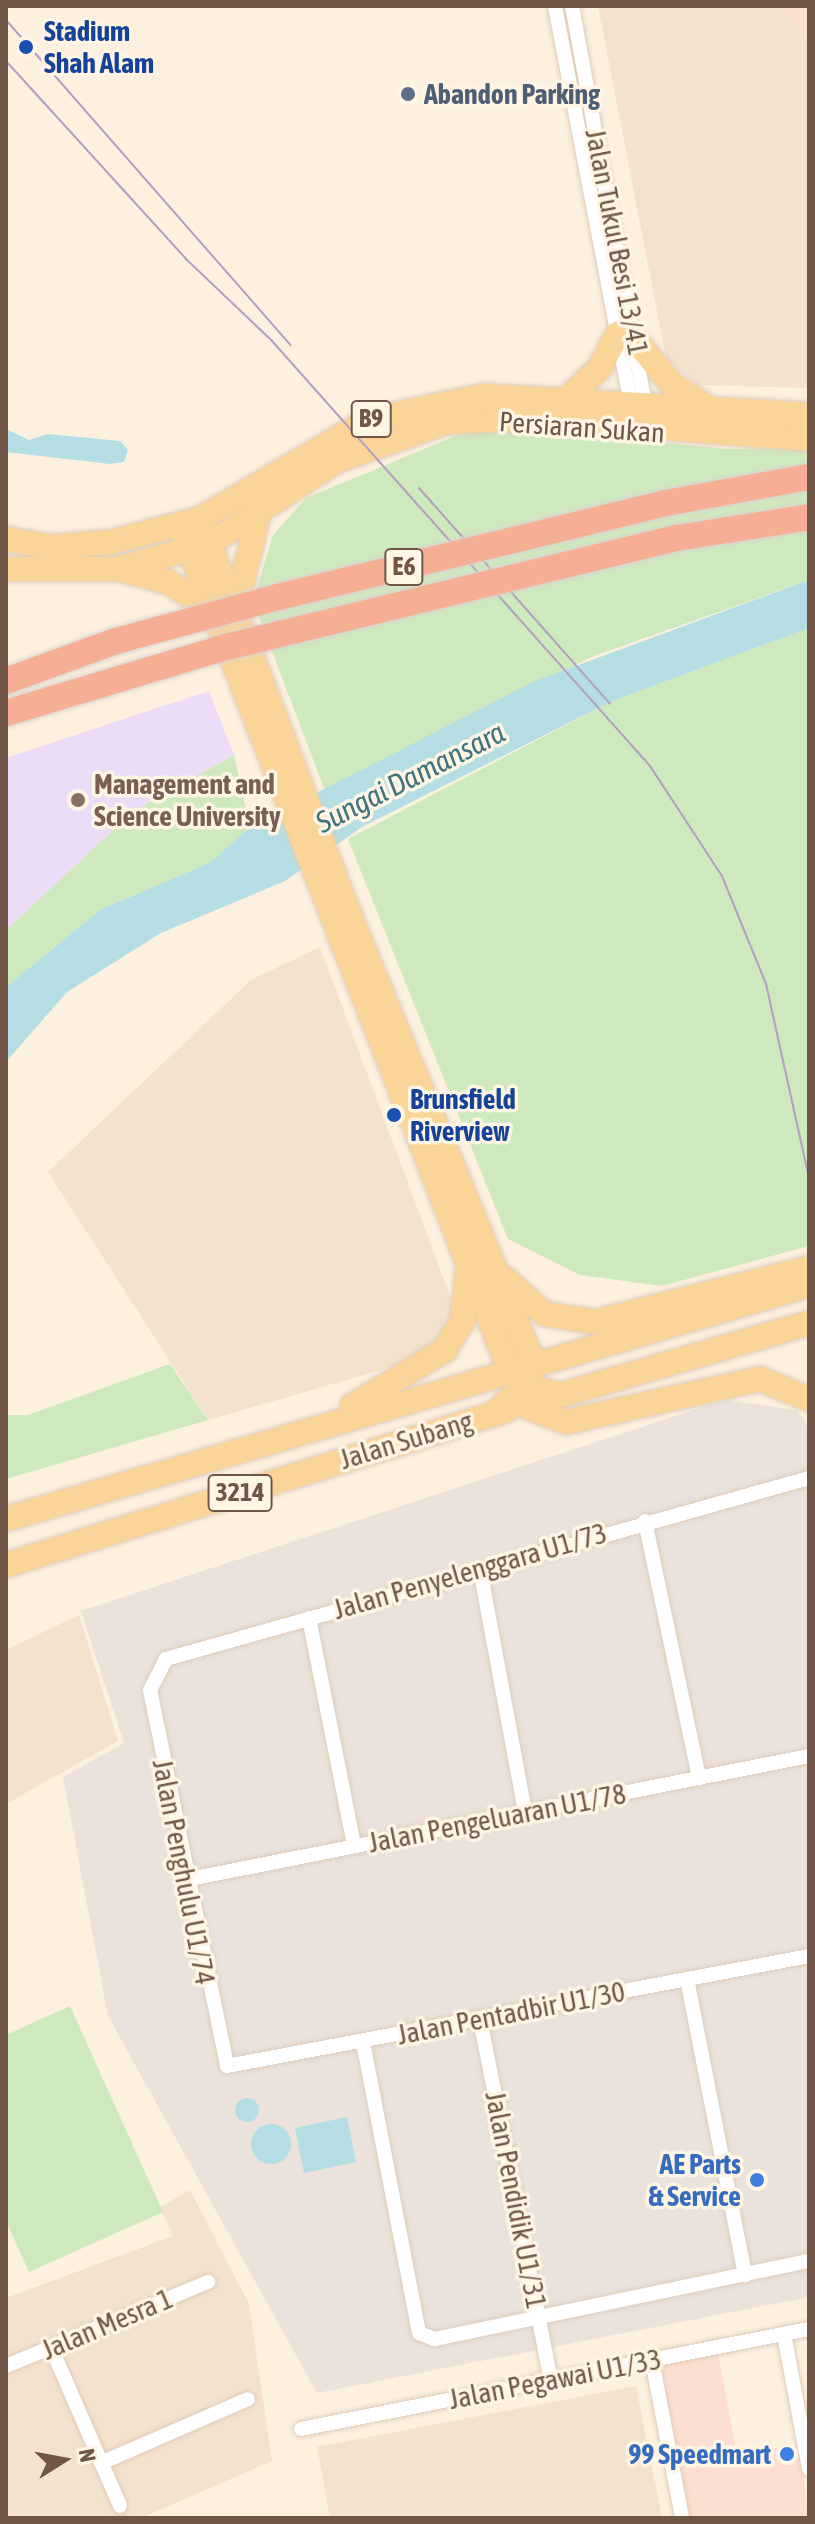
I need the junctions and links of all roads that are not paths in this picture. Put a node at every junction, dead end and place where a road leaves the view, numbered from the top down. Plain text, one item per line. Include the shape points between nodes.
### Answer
1 (555, 6) edge
2 (572, 6) edge
3 (628, 338) junction
4 (568, 398) junction
5 (717, 413) junction
6 (809, 415) edge
7 (639, 419) junction
8 (809, 439) edge
9 (809, 477) edge
10 (259, 512) junction
11 (809, 517) edge
12 (190, 522) junction
13 (6, 539) edge
14 (200, 546) junction
15 (6, 569) edge
16 (117, 569) junction
17 (237, 604) junction
18 (212, 609) junction
19 (6, 681) edge
20 (6, 713) edge
21 (281, 760) junction
22 (340, 914) junction
23 (467, 1261) junction
24 (809, 1268) edge
25 (497, 1271) junction
26 (809, 1285) edge
27 (809, 1293) edge
28 (775, 1295) junction
29 (809, 1323) edge
30 (523, 1382) junction
31 (809, 1399) edge
32 (315, 1427) junction
33 (809, 1478) edge
34 (6, 1519) edge
35 (645, 1521) junction
36 (83, 1544) junction
37 (6, 1565) edge
38 (480, 1569) junction
39 (6, 1577) edge
40 (309, 1618) junction
41 (150, 1690) joint
42 (809, 1756) edge
43 (699, 1778) junction
44 (525, 1812) junction
45 (354, 1846) junction
46 (185, 1880) junction
47 (809, 1956) edge
48 (687, 1979) junction
49 (480, 2019) junction
50 (363, 2042) junction
51 (219, 2054) joint
52 (809, 2261) edge
53 (745, 2275) junction
54 (208, 2282) dead end
55 (539, 2317) junction
56 (809, 2329) edge
57 (784, 2334) junction
58 (51, 2347) junction
59 (652, 2360) junction
60 (6, 2366) edge
61 (551, 2380) junction
62 (248, 2399) dead end
63 (301, 2429) dead end
64 (101, 2463) junction
65 (809, 2469) edge
66 (120, 2506) dead end
67 (682, 2518) edge

1 - 3 street, Jalan Tukul Besi 13/41
2 - 3 street, Jalan Tukul Besi 13/41
3 - 4 main road
3 - 5 main road via 672,384
3 - 7 street, Jalan Tukul Besi 13/41
4 - 7 main road, Persiaran Sukan / B9
4 - 12 main road, Persiaran Sukan / B9 via 484,396 369,420
5 - 6 main road, Persiaran Sukan / B9
5 - 7 main road, Persiaran Sukan / B9
7 - 8 main road, Persiaran Sukan / B9
7 - 10 main road, Persiaran Sukan / B9 via 446,422 336,461
9 - 19 highway, E6, bridge via 666,503 278,597 116,641
10 - 14 main road, Persiaran Sukan / B9
10 - 17 main road
11 - 20 highway, E6, bridge via 677,538 257,639
12 - 13 main road, Persiaran Sukan / B9 via 52,547
12 - 14 main road
14 - 16 main road, Persiaran Sukan / B9
14 - 17 main road
14 - 18 main road
15 - 16 main road, Persiaran Sukan / B9
16 - 18 main road via 168,582
17 - 21 main road
18 - 21 main road
21 - 22 main road
22 - 23 main road
22 - 25 main road
23 - 30 main road
23 - 32 main road via 463,1320 445,1350
24 - 25 main road via 572,1322 545,1314
25 - 30 main road
26 - 28 main road, Jalan Subang / 3214
27 - 28 main road
28 - 30 main road, Jalan Subang / 3214
29 - 30 main road via 562,1395
30 - 31 main road via 566,1422 760,1379
30 - 32 main road, Jalan Subang / 3214
30 - 36 main road, Jalan Subang / 3214 via 494,1413
32 - 34 main road, Jalan Subang / 3214
33 - 35 street, Jalan Penyelenggara U1/73
35 - 38 street, Jalan Penyelenggara U1/73
35 - 43 street
36 - 37 main road, Jalan Subang / 3214
36 - 39 main road
38 - 40 street, Jalan Penyelenggara U1/73
38 - 44 street
40 - 41 street, Jalan Penyelenggara U1/73 via 166,1659
40 - 45 street
41 - 46 street, Jalan Penghulu U1/74
42 - 43 street, Jalan Pengeluaran U1/78
43 - 44 street, Jalan Pengeluaran U1/78
44 - 45 street, Jalan Pengeluaran U1/78
45 - 46 street, Jalan Pengeluaran U1/78
46 - 51 street, Jalan Penghulu U1/74
47 - 48 street, Jalan Pentadbir U1/30
48 - 49 street, Jalan Pentadbir U1/30
48 - 53 street
49 - 50 street, Jalan Pentadbir U1/30
49 - 55 street, Jalan Pendidik U1/31
50 - 51 street, Jalan Pentadbir U1/30 via 237,2067
50 - 55 street via 419,2333 435,2339
52 - 53 street
53 - 55 street
54 - 58 street, Jalan Mesra 1
55 - 61 street, Jalan Pendidik U1/31
56 - 57 street, Jalan Pegawai U1/33
57 - 59 street, Jalan Pegawai U1/33
57 - 65 street
58 - 60 street, Jalan Mesra 1
58 - 64 street
59 - 61 street, Jalan Pegawai U1/33
59 - 67 street
61 - 63 street, Jalan Pegawai U1/33
62 - 64 street
64 - 66 street

